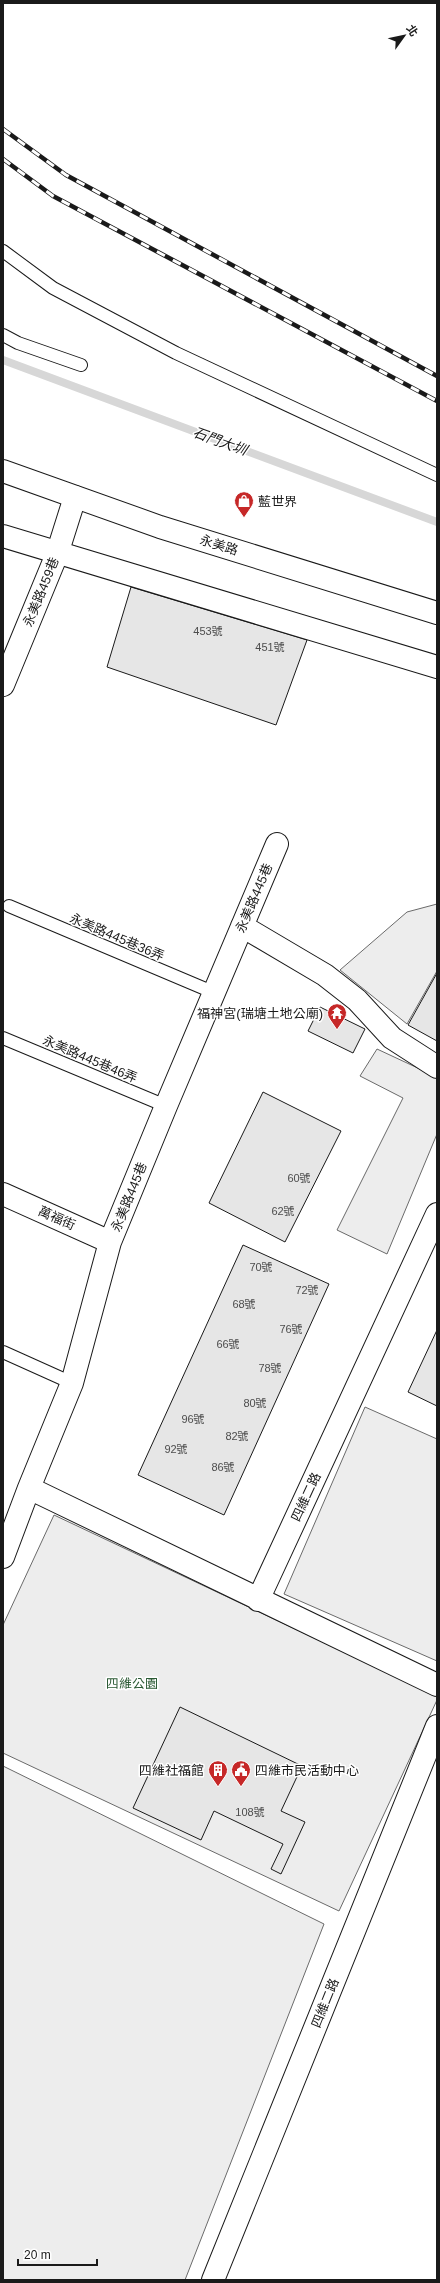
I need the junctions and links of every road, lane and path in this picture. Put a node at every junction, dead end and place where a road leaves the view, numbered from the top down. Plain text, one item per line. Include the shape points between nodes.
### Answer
1 (3, 251) edge
2 (3, 335) edge
3 (81, 365) dead end
4 (3, 471) edge
5 (437, 475) edge
6 (75, 497) junction
7 (3, 536) edge
8 (57, 554) junction
9 (437, 613) edge
10 (437, 667) edge
11 (3, 685) edge
12 (277, 844) dead end
13 (9, 906) dead end
14 (242, 926) junction
15 (215, 993) junction
16 (3, 1038) edge
17 (437, 1066) edge
18 (166, 1106) junction
19 (3, 1194) edge
20 (437, 1214) edge
21 (110, 1242) junction
22 (3, 1352) edge
23 (72, 1383) junction
24 (29, 1488) junction
25 (10, 1519) edge
26 (3, 1557) edge
27 (258, 1600) junction
28 (437, 1685) edge
29 (437, 1726) edge
30 (213, 2280) edge

1 - 5 lane via 53,288 176,353
2 - 3 lane via 18,343
4 - 6 street, 永美路
6 - 8 street, 永美路459巷
6 - 9 street, 永美路 via 160,527
7 - 8 street
8 - 10 street
8 - 11 street, 永美路459巷
12 - 14 street, 永美路445巷
13 - 15 lane, 永美路445巷36弄
14 - 15 street, 永美路445巷
14 - 17 street via 325,975 358,1000 392,1038
15 - 18 street, 永美路445巷
16 - 18 lane, 永美路445巷46弄
18 - 21 street, 永美路445巷
19 - 21 street, 萬福街
20 - 27 street, 四維二路
21 - 23 street, 永美路445巷
22 - 23 lane
23 - 24 street, 永美路445巷
24 - 25 street, 永美路445巷
24 - 27 street
25 - 26 street, 永美路445巷
27 - 28 street
29 - 30 street, 四維二路

